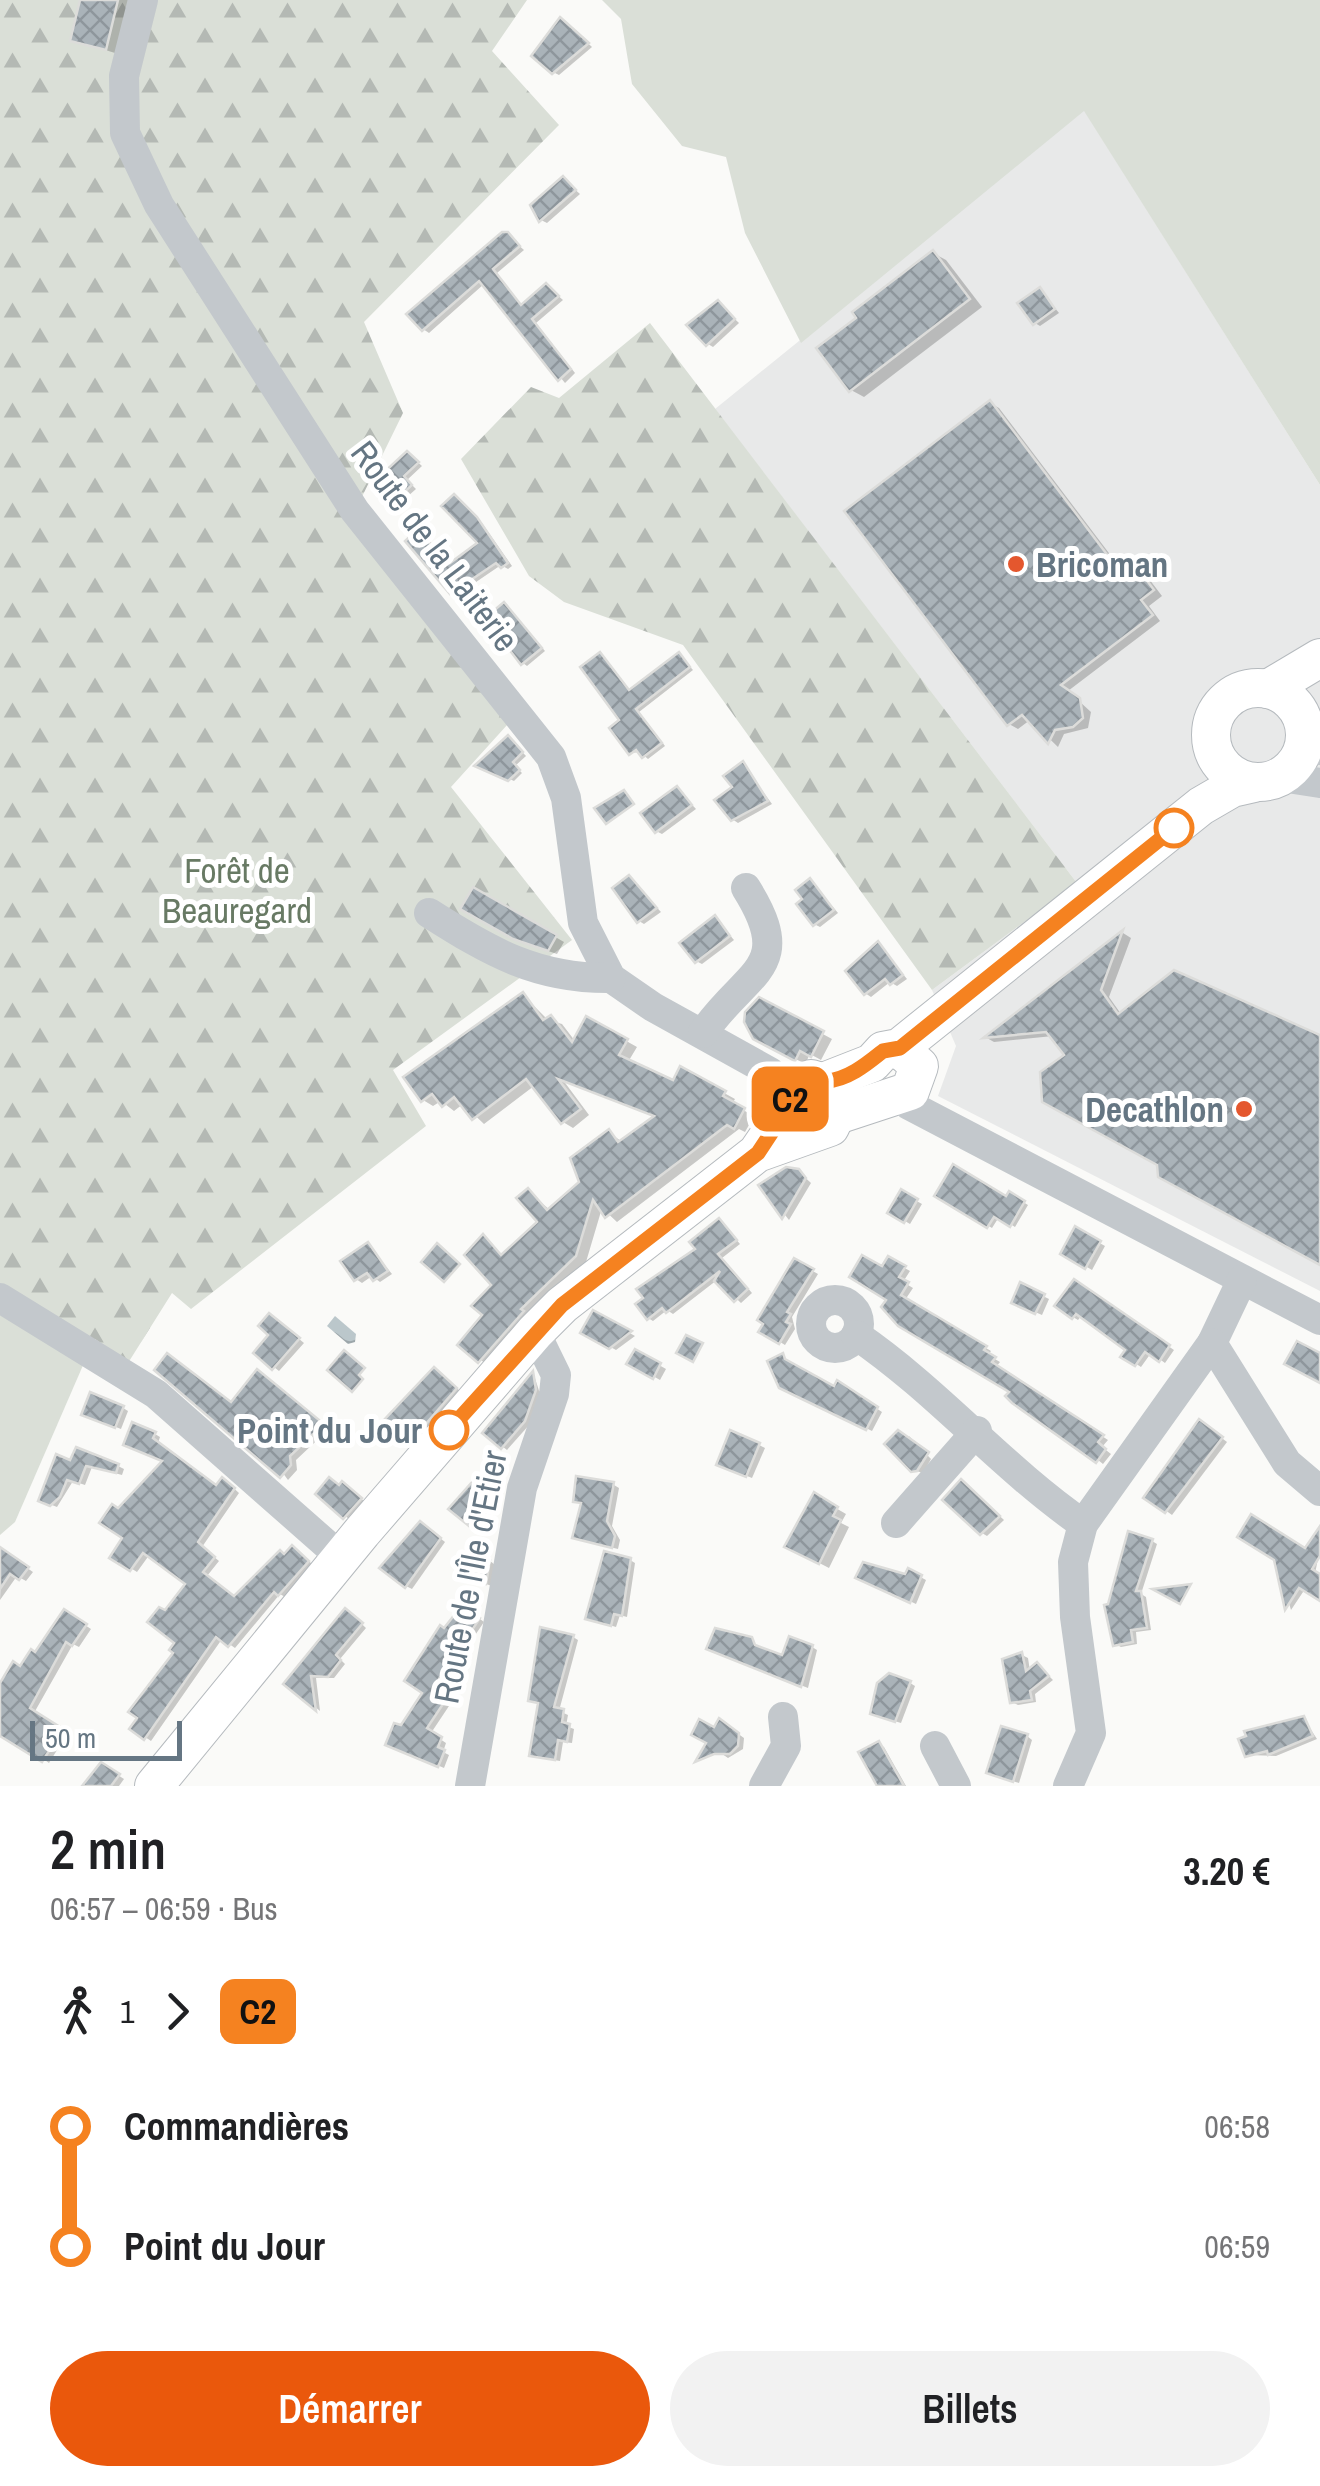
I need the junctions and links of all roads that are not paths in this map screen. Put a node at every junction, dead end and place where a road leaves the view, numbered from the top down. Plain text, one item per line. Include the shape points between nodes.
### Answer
1 (143, 0) edge
2 (1320, 658) edge
3 (1268, 689) junction
4 (1312, 724) edge
5 (1212, 744) junction
6 (1268, 780) junction
7 (1320, 783) edge
8 (1102, 882) junction
9 (746, 888) dead end
10 (429, 913) dead end
11 (611, 978) junction
12 (703, 1034) junction
13 (905, 1080) junction
14 (806, 1097) junction
15 (1242, 1280) junction
16 (0, 1298) edge
17 (1320, 1320) edge
18 (535, 1332) junction
19 (856, 1335) dead end
20 (1212, 1343) junction
21 (977, 1431) junction
22 (1320, 1491) edge
23 (896, 1523) dead end
24 (1083, 1524) junction
25 (342, 1558) junction
26 (783, 1717) dead end
27 (935, 1746) dead end
28 (154, 1786) edge
29 (470, 1786) edge
30 (764, 1786) edge
31 (956, 1786) edge
32 (1068, 1786) edge

1 - 11 street, Route de la Laiterie via 124,76 125,132 159,206 355,511 551,757 566,798 583,922
2 - 3 main road
3 - 4 main road
3 - 5 main road via 1234,693 1219,709
4 - 6 main road via 1304,750
5 - 6 main road via 1235,777
5 - 8 main road via 1185,788
6 - 7 street
6 - 8 main road via 1232,788 1200,806
8 - 13 main road via 961,1001
9 - 12 street via 770,937 766,961
10 - 11 street via 490,952 566,978
11 - 12 street, Route de la Laiterie
12 - 14 street, Route de la Laiterie
13 - 14 main road
13 - 15 street
14 - 18 main road via 758,1153
15 - 17 street
15 - 20 street
16 - 25 street via 143,1384
18 - 25 main road
18 - 29 street, Route de l'Île d'Etier via 556,1375 554,1394 522,1488
19 - 21 street
20 - 22 street via 1287,1463
20 - 24 street
21 - 23 street
21 - 24 street
24 - 32 street via 1072,1562 1092,1733
25 - 28 main road
26 - 30 street via 786,1746
27 - 31 street

